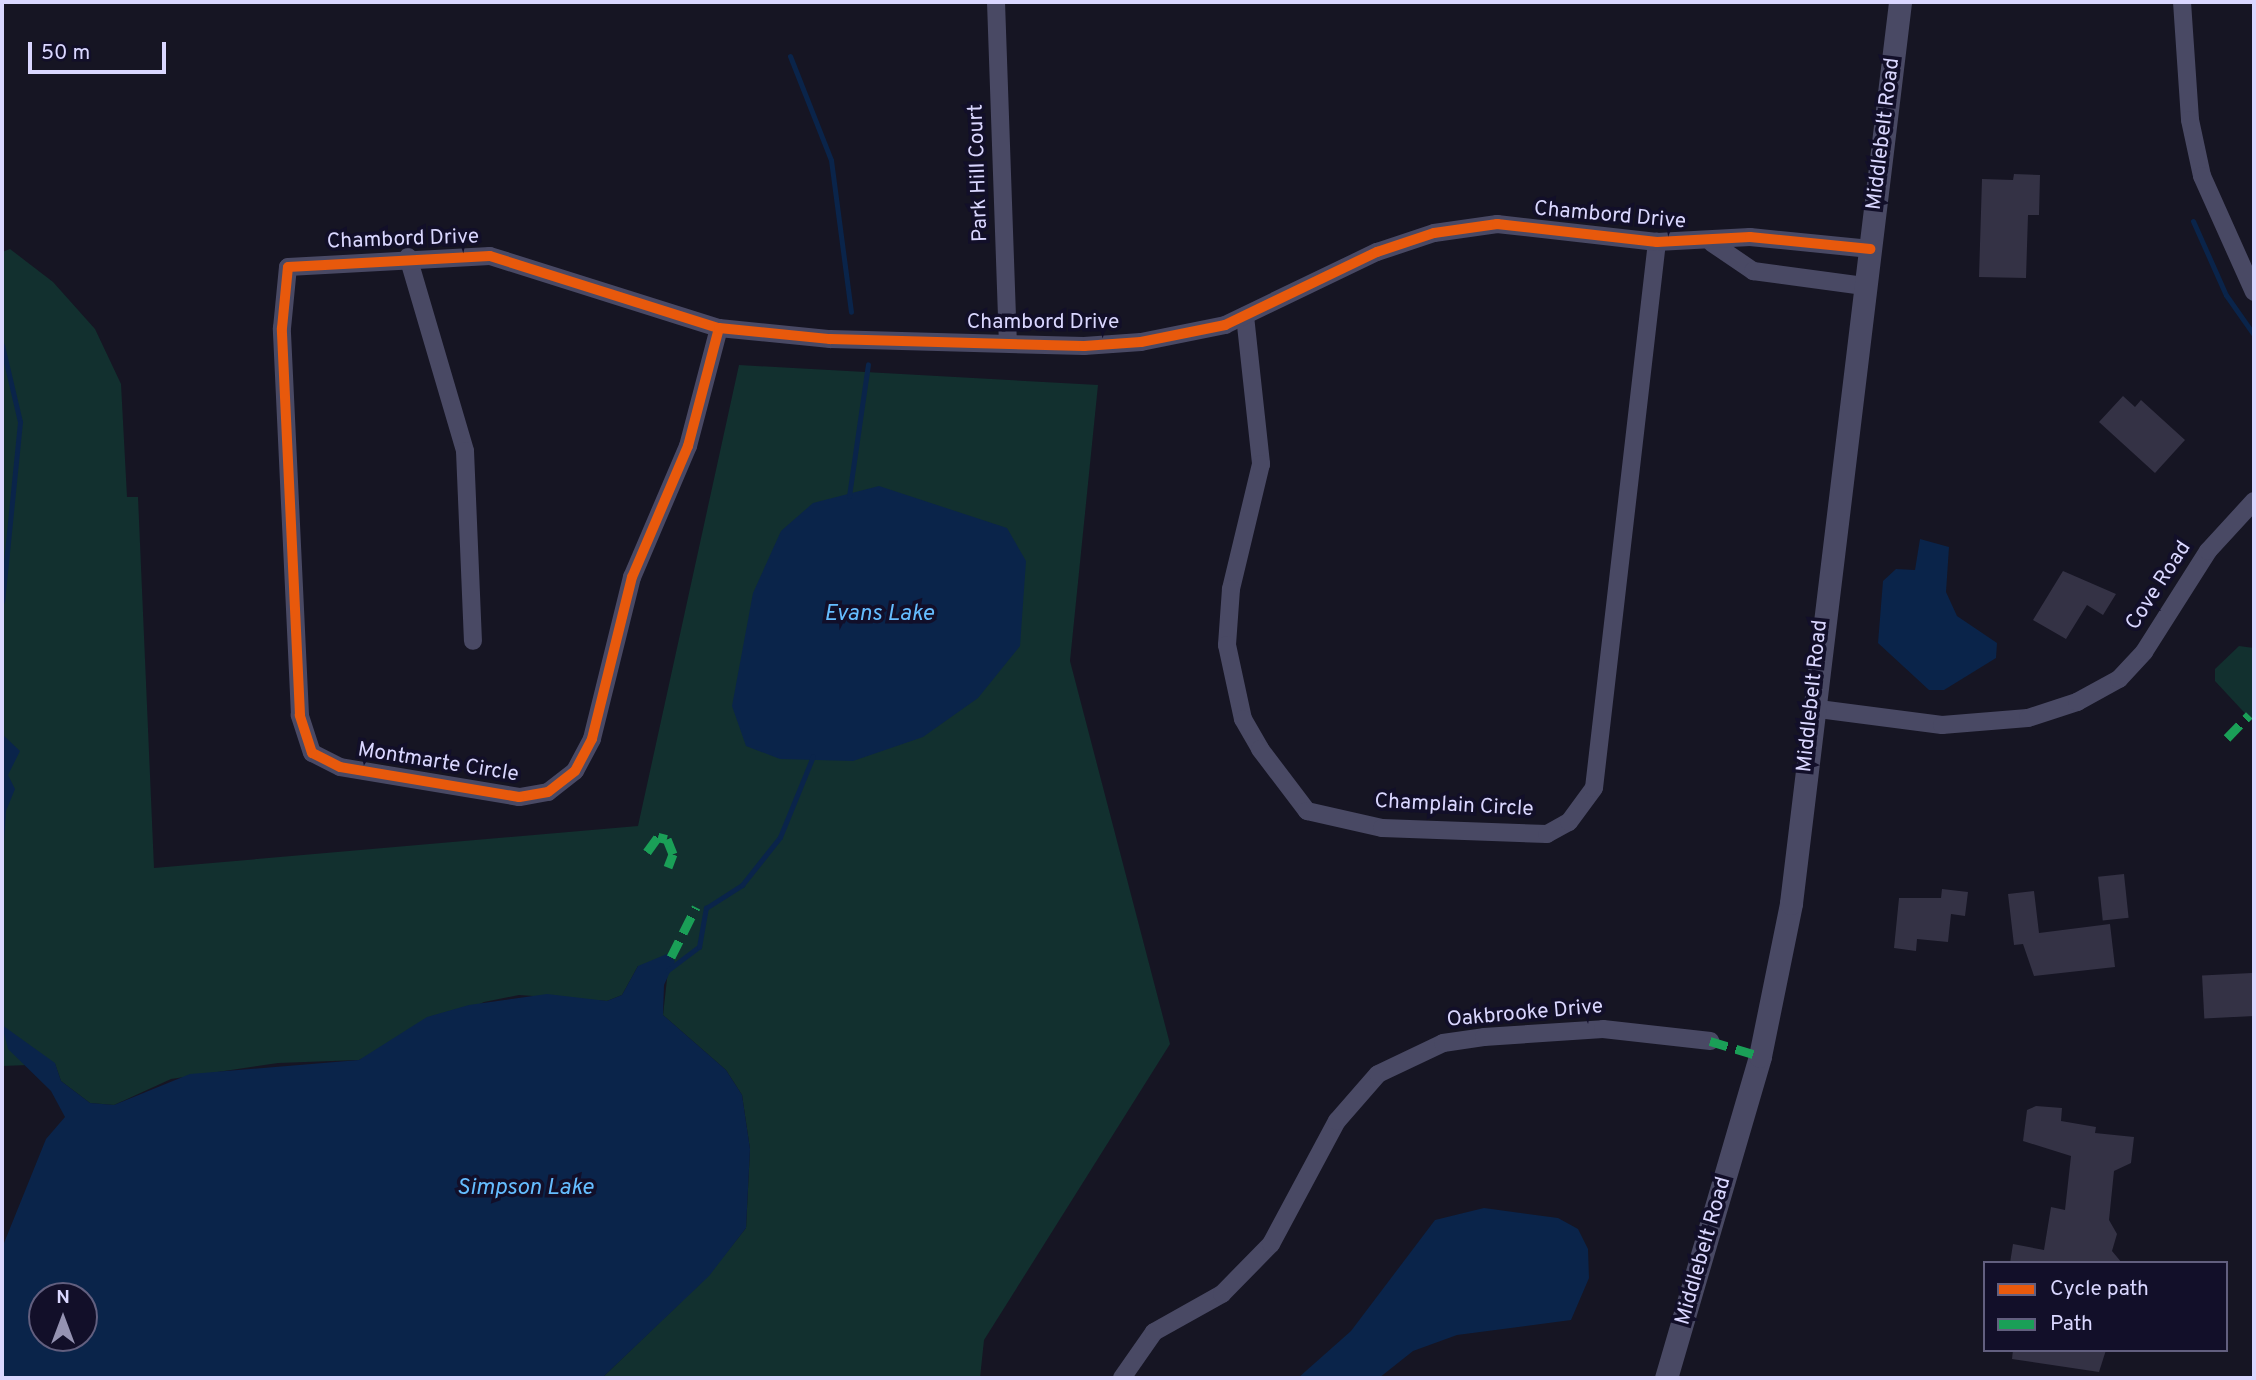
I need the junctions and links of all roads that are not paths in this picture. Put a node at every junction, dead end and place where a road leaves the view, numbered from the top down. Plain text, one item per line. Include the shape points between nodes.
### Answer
1 (996, 2) edge
2 (1900, 2) edge
3 (2182, 2) edge
4 (1657, 242) junction
5 (1712, 243) junction
6 (1870, 250) junction
7 (408, 257) junction
8 (288, 267) joint
9 (1864, 286) junction
10 (2254, 292) edge
11 (1245, 316) junction
12 (719, 328) junction
13 (1008, 343) junction
14 (2254, 501) edge
15 (473, 641) dead end
16 (1811, 708) junction
17 (1710, 1041) dead end
18 (1122, 1378) edge
19 (1666, 1378) edge

1 - 13 street, Park Hill Court
2 - 6 street, Middlebelt Road
3 - 10 street via 2190,120 2202,176
4 - 5 street, Chambord Drive
4 - 11 street, Chambord Drive via 1497,224 1434,233 1377,252
4 - 11 street, Champlain Circle via 1594,788 1569,822 1547,834 1382,828 1307,811 1242,719 1227,645 1231,589 1261,464
5 - 6 street, Chambord Drive via 1750,237
5 - 9 street, Chambord Drive via 1753,271
6 - 9 street, Middlebelt Road
7 - 8 street, Chambord Drive
7 - 12 street, Chambord Drive via 490,256
7 - 15 street via 465,451
8 - 12 street, Montmarte Circle via 282,328 304,737 312,753 340,767 519,797 561,786 592,739 632,576 688,446
9 - 16 street, Middlebelt Road
11 - 13 street, Chambord Drive via 1141,342
12 - 13 street, Chambord Drive via 830,339
14 - 16 street, Cove Road via 2208,551 2144,652 2119,679 2077,702 2028,718 1942,725
16 - 19 street, Middlebelt Road via 1774,997
17 - 18 street, Oakbrooke Drive via 1603,1029 1484,1037 1443,1043 1378,1074 1337,1121 1271,1244 1222,1294 1153,1332

